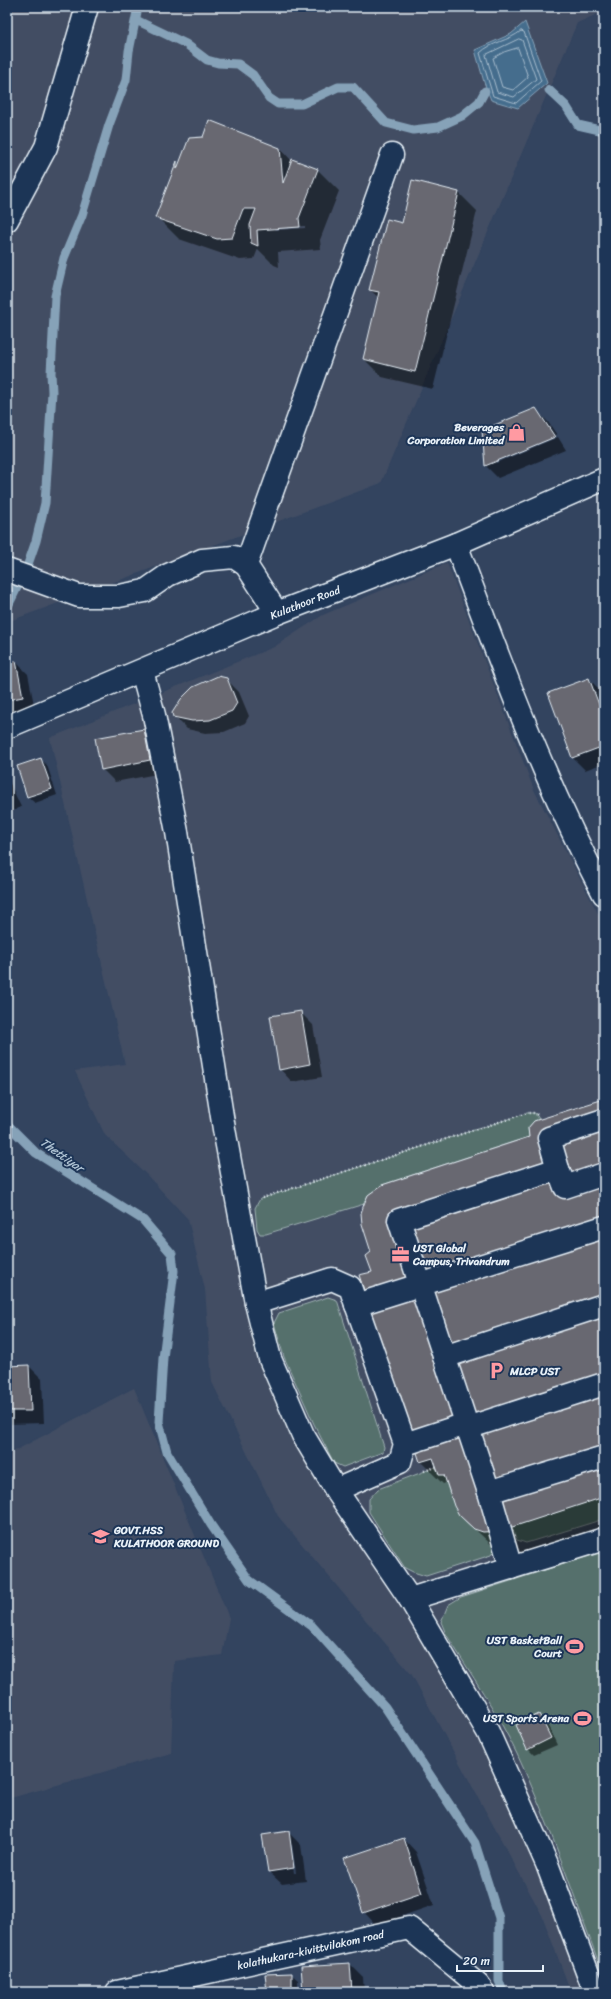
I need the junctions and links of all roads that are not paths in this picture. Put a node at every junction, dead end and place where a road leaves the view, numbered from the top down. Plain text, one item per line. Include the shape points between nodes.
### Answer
1 (88, 7) edge
2 (392, 155) dead end
3 (7, 220) edge
4 (604, 479) edge
5 (456, 544) junction
6 (246, 565) junction
7 (7, 570) edge
8 (277, 613) junction
9 (142, 671) junction
10 (7, 727) edge
11 (604, 894) edge
12 (604, 1120) edge
13 (558, 1169) junction
14 (604, 1174) edge
15 (604, 1227) edge
16 (420, 1284) junction
17 (256, 1303) junction
18 (356, 1305) junction
19 (604, 1306) edge
20 (444, 1357) junction
21 (604, 1384) edge
22 (467, 1426) junction
23 (405, 1444) junction
24 (604, 1456) edge
25 (336, 1490) junction
26 (489, 1492) junction
27 (604, 1539) edge
28 (511, 1568) junction
29 (410, 1599) junction
30 (117, 1992) edge
31 (483, 1992) edge
32 (595, 1992) edge

1 - 3 street via 46,147
2 - 6 street
4 - 5 street, Kulathoor Road
5 - 8 street, Kulathoor Road
5 - 11 street via 514,699 577,844
6 - 7 street via 234,557 202,560 168,575 145,591 120,596 79,596
6 - 8 street
8 - 9 street, Kulathoor Road
9 - 10 street, Kulathoor Road
9 - 17 street via 154,715 177,832 224,1129
12 - 13 street via 549,1138
13 - 14 street via 565,1187
13 - 16 street via 399,1220
15 - 16 street
16 - 18 street
16 - 20 street
17 - 18 street via 332,1279 350,1287
17 - 25 street via 270,1359 303,1435
18 - 23 street
19 - 20 street
20 - 22 street
21 - 22 street
22 - 23 street
22 - 26 street
23 - 25 street via 400,1462
24 - 26 street
25 - 29 street
26 - 28 street
27 - 28 street
28 - 29 street
29 - 32 street via 488,1732 547,1864
30 - 31 street, kolathukara-kivittvilakom road via 409,1928 478,1985

